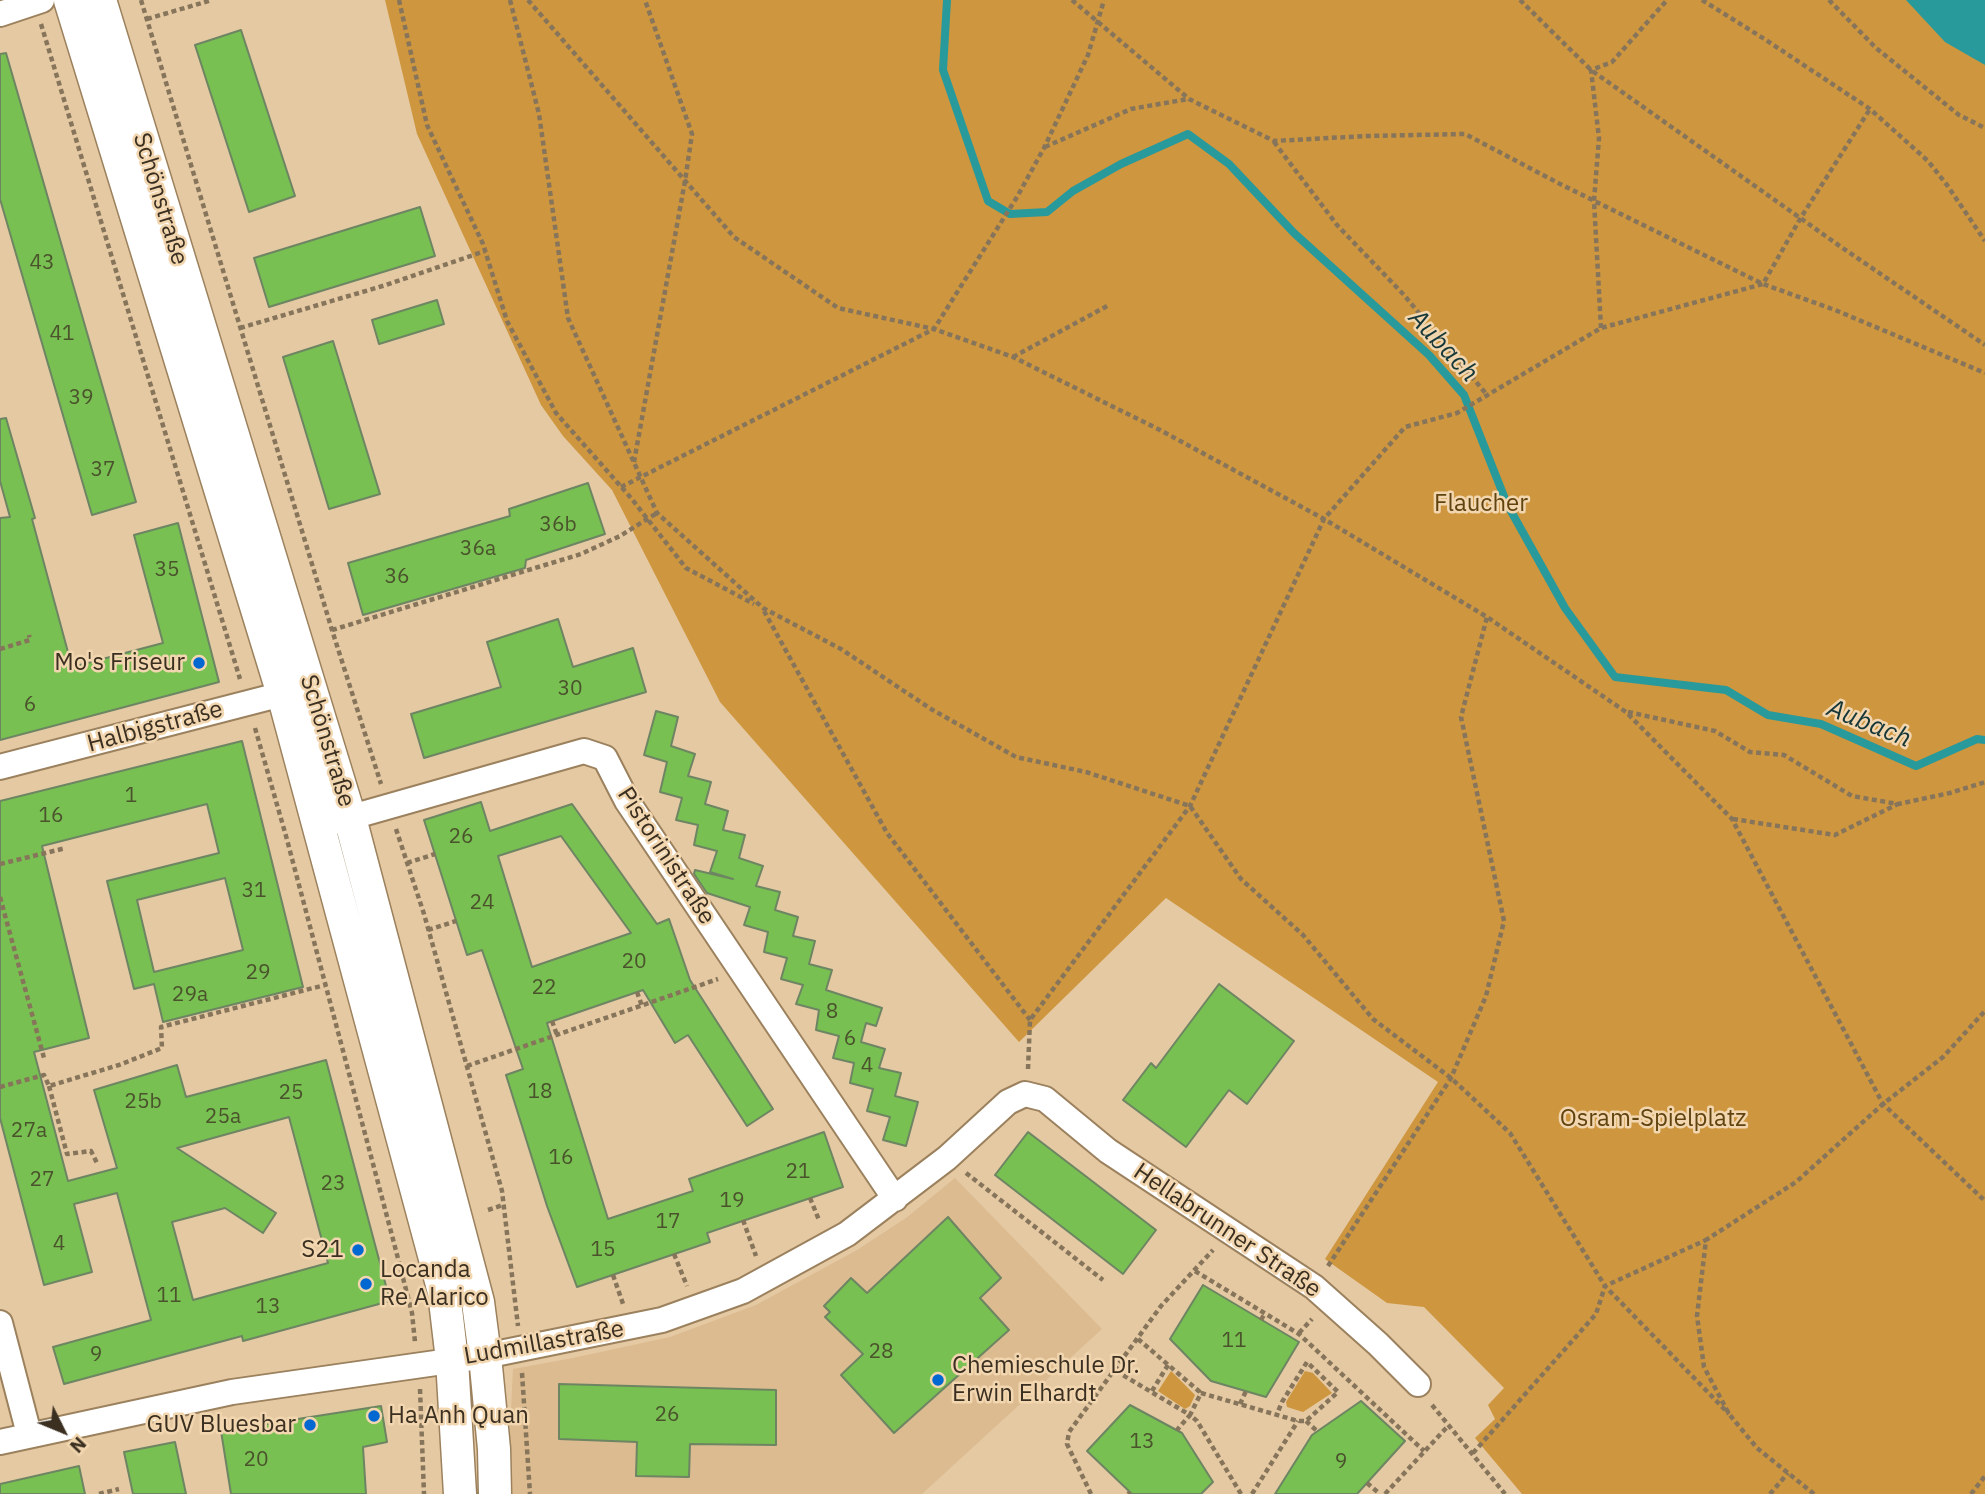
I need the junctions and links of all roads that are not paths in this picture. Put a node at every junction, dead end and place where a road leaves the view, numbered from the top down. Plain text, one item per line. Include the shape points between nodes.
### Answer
1 (70, 0) edge
2 (100, 0) edge
3 (38, 1) edge
4 (0, 13) edge
5 (297, 690) junction
6 (0, 767) edge
7 (350, 818) junction
8 (320, 826) junction
9 (1025, 1094) joint
10 (895, 1199) junction
11 (0, 1322) edge
12 (485, 1356) junction
13 (452, 1360) junction
14 (1418, 1384) road end
15 (29, 1434) junction
16 (0, 1442) edge
17 (460, 1494) edge
18 (495, 1494) edge

1 - 5 street, Schönstraße
2 - 5 street, Schönstraße
3 - 4 street
5 - 6 street, Halbigstraße
5 - 7 street, Schönstraße
5 - 8 street, Schönstraße
7 - 8 street, Pistorinistraße
7 - 10 street, Pistorinistraße via 584,751 605,758 627,801
7 - 12 street, Schönstraße via 478,1302
8 - 13 street, Schönstraße via 444,1292
9 - 10 street, Ludmillastraße via 1008,1102
9 - 14 street, Hellabrunner Straße via 1045,1099 1108,1151 1314,1287
10 - 12 street, Ludmillastraße via 846,1234 743,1291 662,1320
11 - 15 street
12 - 13 street, Ludmillastraße
12 - 18 street, Schönstraße
13 - 15 street, Ludmillastraße via 232,1392
13 - 17 street, Schönstraße
15 - 16 street, Ludmillastraße

